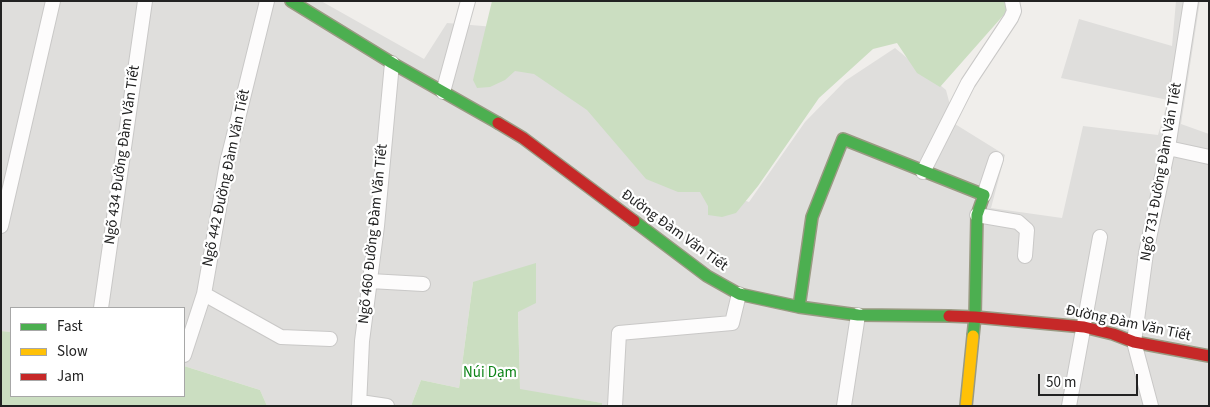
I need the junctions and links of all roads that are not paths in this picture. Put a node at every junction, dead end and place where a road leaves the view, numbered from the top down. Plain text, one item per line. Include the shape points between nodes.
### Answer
1 (53, 1) edge
2 (145, 1) edge
3 (267, 1) edge
4 (291, 1) edge
5 (468, 1) edge
6 (1012, 1) edge
7 (1191, 1) edge
8 (392, 63) junction
9 (443, 92) junction
10 (1168, 148) junction
11 (1209, 158) edge
12 (996, 159) dead end
13 (922, 172) junction
14 (984, 195) junction
15 (977, 214) junction
16 (1, 226) edge
17 (1100, 237) dead end
18 (1024, 256) dead end
19 (370, 281) junction
20 (423, 284) dead end
21 (204, 294) junction
22 (739, 294) junction
23 (101, 307) edge
24 (799, 308) junction
25 (858, 315) junction
26 (974, 317) junction
27 (1084, 327) junction
28 (330, 339) dead end
29 (1134, 342) junction
30 (185, 352) edge
31 (1209, 356) edge
32 (360, 404) edge
33 (386, 406) edge
34 (615, 406) edge
35 (844, 406) edge
36 (966, 406) edge
37 (1070, 406) edge
38 (1151, 406) edge

1 - 16 street
2 - 23 street, Ngõ 434 Đường Đàm Văn Tiết
3 - 21 street, Ngõ 442 Đường Đàm Văn Tiết via 227,163
4 - 8 main road, Đường Đàm Văn Tiết
5 - 9 street
6 - 13 street via 1014,11 1011,18 968,83
7 - 10 street, Ngõ 731 Đường Đàm Văn Tiết
8 - 9 main road, Đường Đàm Văn Tiết
8 - 19 street, Ngõ 460 Đường Đàm Văn Tiết
9 - 22 main road, Đường Đàm Văn Tiết via 523,138 707,276
10 - 11 street
10 - 29 street, Ngõ 731 Đường Đàm Văn Tiết via 1146,253
12 - 14 street
13 - 14 main road
13 - 24 main road via 843,139 812,217
14 - 15 main road
15 - 18 street via 1018,222 1027,230
15 - 26 main road
17 - 27 street
19 - 20 street
19 - 32 street, Ngõ 460 Đường Đàm Văn Tiết via 362,342
21 - 28 street via 281,337
21 - 30 street, Ngõ 442 Đường Đàm Văn Tiết
22 - 24 main road, Đường Đàm Văn Tiết
22 - 34 street via 732,323 620,333
24 - 25 main road, Đường Đàm Văn Tiết
25 - 26 main road, Đường Đàm Văn Tiết
25 - 35 street
26 - 27 main road, Đường Đàm Văn Tiết
26 - 36 main road
27 - 29 main road, Đường Đàm Văn Tiết
27 - 37 street
29 - 31 main road, Đường Đàm Văn Tiết
29 - 38 street
32 - 33 street

